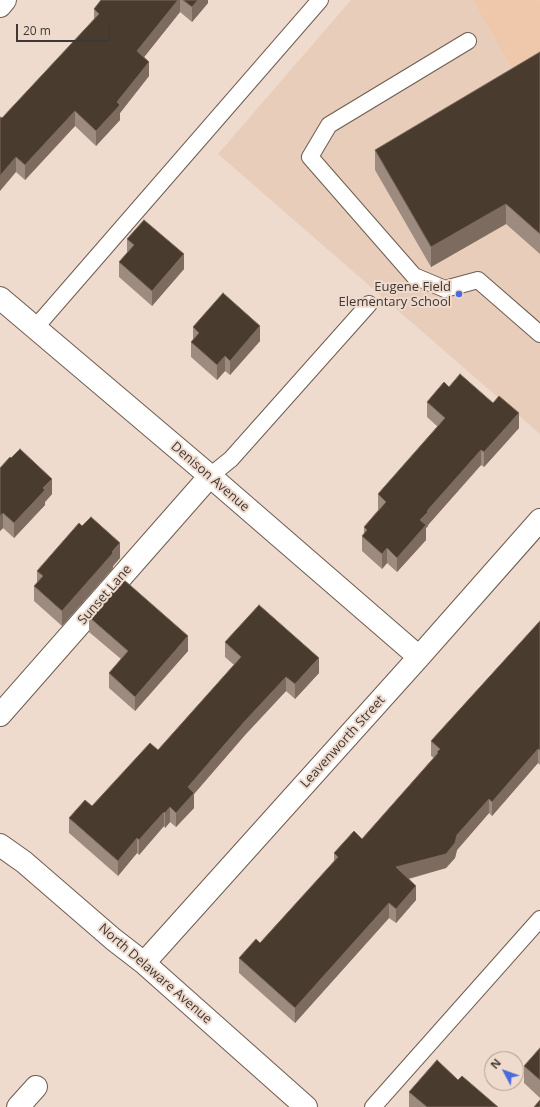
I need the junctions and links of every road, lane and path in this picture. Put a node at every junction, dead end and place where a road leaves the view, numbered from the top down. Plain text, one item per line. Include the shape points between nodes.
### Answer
1 (5, 0) edge
2 (320, 0) edge
3 (0, 6) edge
4 (468, 41) dead end
5 (0, 298) edge
6 (369, 304) dead end
7 (36, 328) junction
8 (540, 334) edge
9 (210, 476) junction
10 (540, 520) edge
11 (419, 657) junction
12 (0, 715) edge
13 (0, 845) edge
14 (540, 919) edge
15 (144, 963) junction
16 (36, 1087) dead end
17 (18, 1107) edge
18 (306, 1107) edge
19 (374, 1107) edge

1 - 3 street
2 - 7 lane
4 - 8 lane via 329,125 310,157 414,276 445,289 478,280
5 - 7 street, Denison Avenue
6 - 9 lane via 231,459
7 - 9 street, Denison Avenue
9 - 11 street, Denison Avenue
9 - 12 street, Sunset Lane
10 - 11 street, Leavenworth Street
11 - 15 street, Leavenworth Street
13 - 15 street, North Delaware Avenue via 24,862
14 - 19 lane
15 - 18 street, North Delaware Avenue
16 - 17 street

